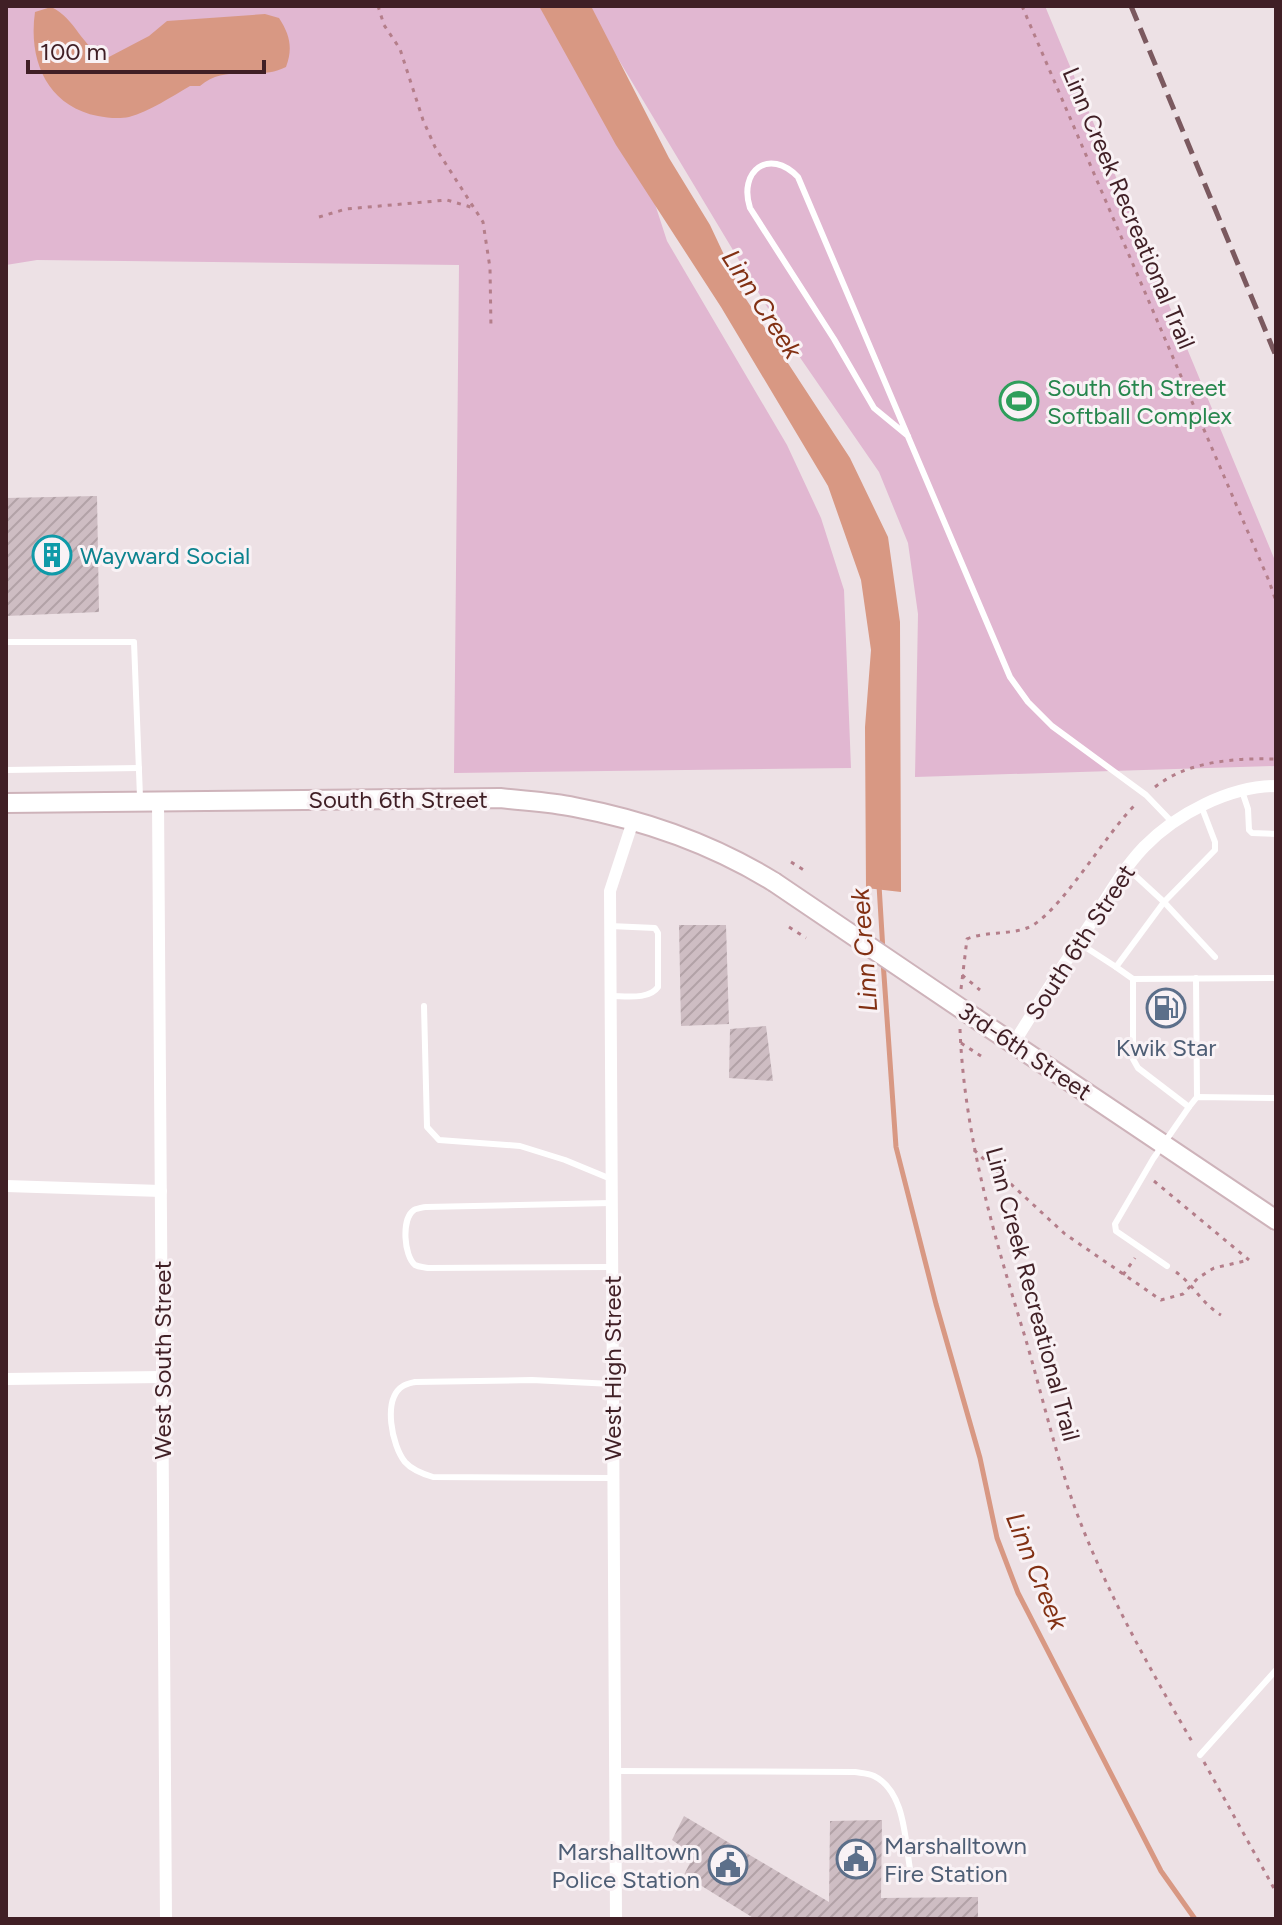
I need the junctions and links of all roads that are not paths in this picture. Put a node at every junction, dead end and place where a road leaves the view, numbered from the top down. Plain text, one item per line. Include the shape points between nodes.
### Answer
1 (908, 436) junction
2 (6, 642) edge
3 (139, 768) junction
4 (6, 770) edge
5 (1276, 786) edge
6 (1242, 791) junction
7 (150, 801) junction
8 (6, 803) edge
9 (1202, 808) junction
10 (633, 821) junction
11 (1173, 823) junction
12 (1276, 834) edge
13 (1127, 868) junction
14 (774, 882) joint
15 (1164, 902) junction
16 (610, 926) junction
17 (1078, 942) junction
18 (1215, 957) dead end
19 (1116, 967) junction
20 (1196, 978) junction
21 (1276, 978) edge
22 (1133, 979) junction
23 (610, 996) junction
24 (424, 1006) dead end
25 (1014, 1043) junction
26 (1197, 1097) junction
27 (1276, 1098) edge
28 (1189, 1107) junction
29 (1163, 1144) junction
30 (611, 1179) junction
31 (6, 1186) edge
32 (161, 1191) junction
33 (611, 1203) junction
34 (1276, 1220) edge
35 (1167, 1266) road end
36 (611, 1267) junction
37 (162, 1377) junction
38 (6, 1379) edge
39 (612, 1384) junction
40 (613, 1478) junction
41 (1276, 1670) edge
42 (1200, 1755) road end
43 (615, 1771) junction
44 (910, 1869) dead end
45 (166, 1919) edge
46 (616, 1919) edge

1 - 1 lane via 798,177 779,162 767,163 748,181 750,208 874,408
1 - 11 lane via 1010,677 1052,726 1146,795
2 - 3 lane via 134,642
3 - 4 lane
3 - 7 lane
5 - 6 street, South 6th Street
6 - 9 street, South 6th Street
6 - 12 lane via 1249,830
7 - 8 main road, South 6th Street
7 - 10 main road, South 6th Street via 500,798 572,806
7 - 32 street, West South Street
9 - 11 street, South 6th Street
9 - 15 lane via 1215,850
10 - 14 main road, South 6th Street via 691,841
10 - 16 street, West High Street via 610,891
11 - 13 street, South 6th Street
13 - 15 lane
13 - 17 street, South 6th Street
14 - 25 main road, 3rd-6th Street, bridge via 968,1023
15 - 18 lane
15 - 19 lane
16 - 23 street, West High Street
16 - 23 lane via 649,926 658,933 655,992
17 - 19 lane
17 - 25 street, South 6th Street
19 - 22 lane
20 - 21 lane
20 - 22 lane
20 - 26 lane
22 - 28 lane via 1133,1059
23 - 30 street, West High Street
24 - 30 lane via 427,1127 439,1140 520,1146
25 - 29 main road, 3rd-6th Street
26 - 27 lane
26 - 28 lane
28 - 29 lane
29 - 34 main road, 3rd-6th Street
29 - 35 lane via 1115,1224 1116,1231
30 - 33 street, West High Street
31 - 32 street
32 - 37 street, West South Street
33 - 36 street, West High Street
33 - 36 lane via 426,1207 408,1217 406,1232 409,1256 415,1265 428,1268
36 - 39 street, West High Street
37 - 38 street
37 - 45 street, West South Street
39 - 40 street, West High Street
39 - 40 lane via 415,1382 401,1386 391,1414 405,1462 433,1477
40 - 43 street, West High Street
41 - 42 lane
43 - 44 lane via 873,1775 896,1800
43 - 46 street, West High Street

